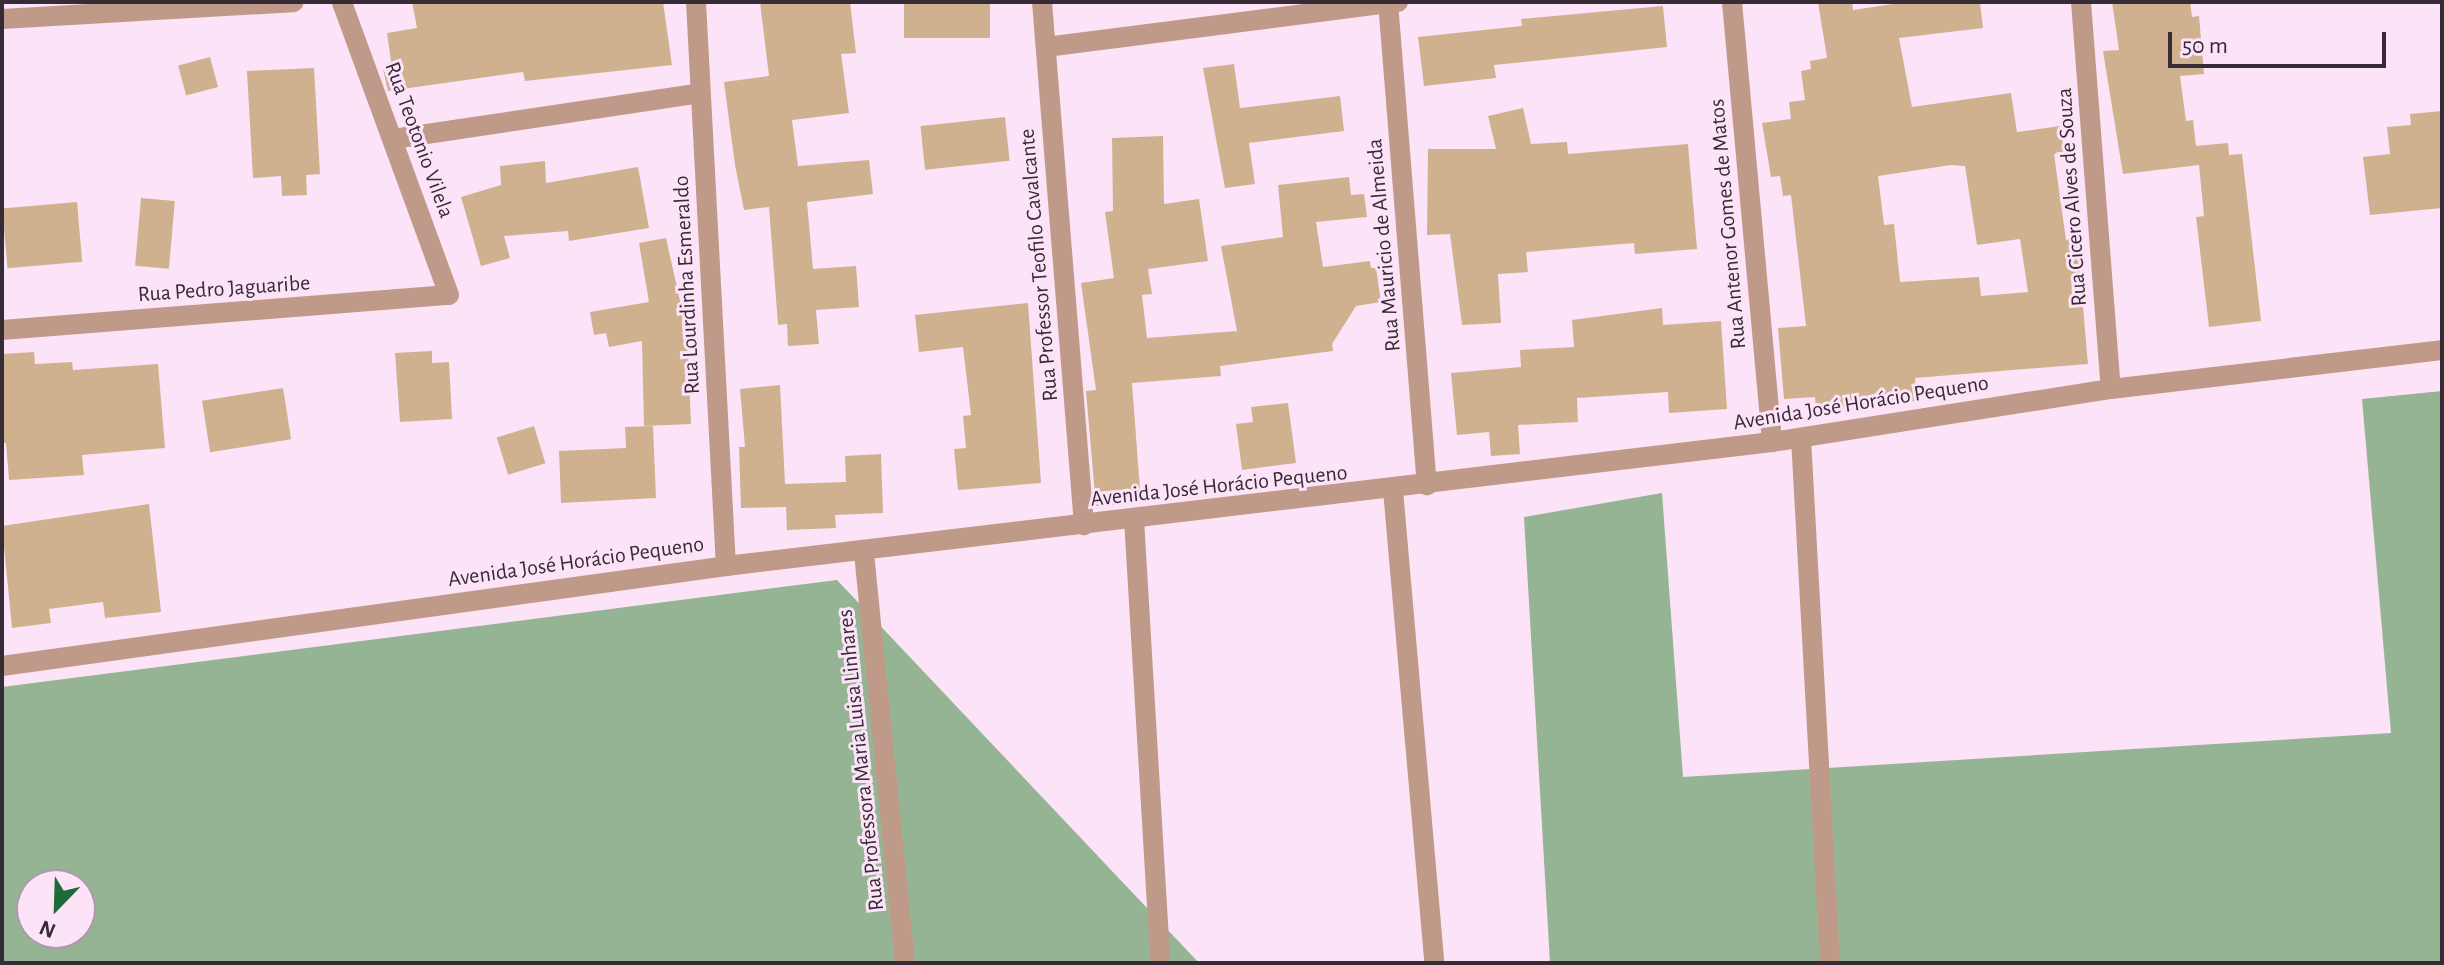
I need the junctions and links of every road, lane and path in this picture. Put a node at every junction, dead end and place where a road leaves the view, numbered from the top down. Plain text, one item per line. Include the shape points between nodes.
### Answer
1 (294, 2) edge
2 (342, 2) edge
3 (696, 2) edge
4 (1042, 2) edge
5 (1392, 2) edge
6 (1732, 2) edge
7 (2081, 2) edge
8 (2, 19) edge
9 (1046, 47) junction
10 (701, 93) junction
11 (393, 139) junction
12 (449, 295) joint
13 (2, 330) edge
14 (2442, 350) edge
15 (2111, 389) junction
16 (1801, 438) junction
17 (1772, 442) junction
18 (1427, 485) junction
19 (1393, 490) junction
20 (1134, 519) junction
21 (1084, 525) junction
22 (864, 553) junction
23 (726, 566) junction
24 (2, 666) edge
25 (905, 963) edge
26 (1160, 963) edge
27 (1434, 963) edge
28 (1830, 963) edge

1 - 8 street
2 - 11 street, Rua Teotonio Vilela
3 - 10 street, Rua Lourdinha Esmeraldo
4 - 9 street, Rua Professor Teofilo Cavalcante
5 - 9 street
5 - 18 street, Rua Mauricio de Almeida
6 - 17 street, Rua Antenor Gomes de Matos
7 - 15 street, Rua Cicero Alves de Souza
9 - 21 street, Rua Professor Teofilo Cavalcante
10 - 11 street
10 - 23 street, Rua Lourdinha Esmeraldo
11 - 12 street, Rua Teotonio Vilela
12 - 13 street, Rua Pedro Jaguaribe
14 - 15 street, Avenida José Horácio Pequeno
15 - 16 street, Avenida José Horácio Pequeno
16 - 17 street, Avenida José Horácio Pequeno
16 - 28 street
17 - 18 street, Avenida José Horácio Pequeno
18 - 19 street, Avenida José Horácio Pequeno
19 - 20 street, Avenida José Horácio Pequeno
19 - 27 street
20 - 21 street, Avenida José Horácio Pequeno
20 - 26 street
21 - 22 street, Avenida José Horácio Pequeno
22 - 23 street, Avenida José Horácio Pequeno
22 - 25 street, Rua Professora Maria Luisa Linhares
23 - 24 street, Avenida José Horácio Pequeno

